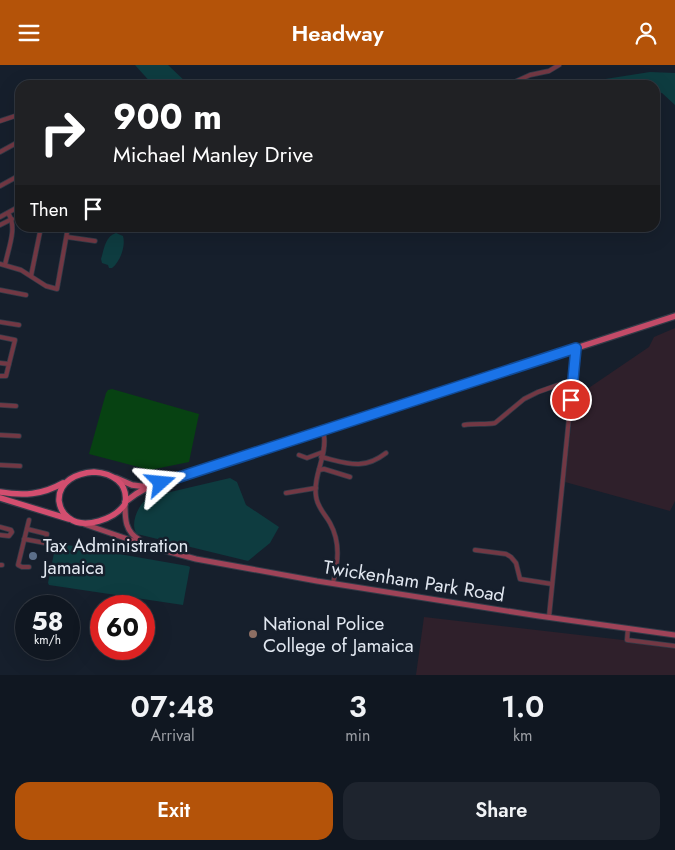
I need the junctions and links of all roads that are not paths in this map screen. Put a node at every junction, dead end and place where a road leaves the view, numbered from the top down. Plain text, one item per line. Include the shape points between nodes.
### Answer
1 (559, 65) edge
2 (519, 80) edge
3 (15, 116) edge
4 (0, 121) edge
5 (15, 144) edge
6 (0, 152) edge
7 (15, 178) edge
8 (0, 186) edge
9 (15, 209) edge
10 (8, 213) junction
11 (0, 217) edge
12 (12, 219) junction
13 (0, 225) edge
14 (40, 232) edge
15 (68, 232) edge
16 (67, 237) junction
17 (95, 241) dead end
18 (2, 265) edge
19 (31, 276) junction
20 (0, 290) edge
21 (26, 295) dead end
22 (675, 316) edge
23 (0, 322) edge
24 (19, 325) dead end
25 (0, 337) edge
26 (576, 348) junction
27 (0, 363) edge
28 (9, 364) junction
29 (0, 376) edge
30 (572, 380) junction
31 (0, 405) edge
32 (16, 406) dead end
33 (464, 425) dead end
34 (0, 435) edge
35 (19, 436) dead end
36 (324, 436) dead end
37 (386, 453) dead end
38 (322, 454) junction
39 (299, 455) dead end
40 (0, 465) edge
41 (20, 466) dead end
42 (319, 470) junction
43 (114, 477) junction
44 (350, 477) dead end
45 (65, 482) junction
46 (148, 487) junction
47 (316, 488) junction
48 (0, 492) edge
49 (286, 493) dead end
50 (0, 498) edge
51 (125, 503) junction
52 (29, 520) dead end
53 (72, 520) junction
54 (0, 527) edge
55 (27, 529) junction
56 (0, 535) edge
57 (24, 539) junction
58 (151, 547) junction
59 (475, 550) dead end
60 (29, 567) dead end
61 (332, 583) junction
62 (552, 584) junction
63 (549, 617) junction
64 (628, 628) junction
65 (675, 635) edge
66 (675, 646) edge

1 - 2 street
3 - 4 street
5 - 6 street
7 - 8 street
9 - 10 street
10 - 11 street
10 - 12 street
12 - 13 street
12 - 18 street
14 - 19 street
15 - 16 street
16 - 17 street
16 - 19 street via 57,289
18 - 19 street
20 - 21 street
22 - 26 main road
23 - 24 street
25 - 28 street via 15,340
26 - 30 street
26 - 46 main road
27 - 28 street
28 - 29 street via 6,376
30 - 33 street via 524,399 495,423
30 - 62 street
31 - 32 street
34 - 35 street
36 - 38 street
37 - 38 street via 368,464 349,464
38 - 39 street via 307,458
38 - 42 street
40 - 41 street
42 - 44 street
42 - 47 street
43 - 45 highway via 89,472
43 - 46 main road via 132,485
43 - 51 highway via 123,488
45 - 48 highway via 38,494
45 - 53 highway via 60,502 63,512
46 - 51 main road
47 - 49 street
47 - 61 street via 318,504 332,529 338,550
50 - 53 highway
51 - 53 highway via 114,515 102,521
51 - 58 main road via 125,520 130,534
52 - 55 street
53 - 58 main road
54 - 56 street via 12,532 9,536
55 - 57 street
55 - 57 street via 47,534 45,543
57 - 60 street via 18,565
58 - 61 main road, Twickenham Park Road via 196,559
59 - 62 street via 509,555 516,563 520,579
61 - 63 main road, Twickenham Park Road
62 - 63 street
63 - 64 main road, Twickenham Park Road
64 - 65 main road, Twickenham Park Road
64 - 66 street via 627,640

